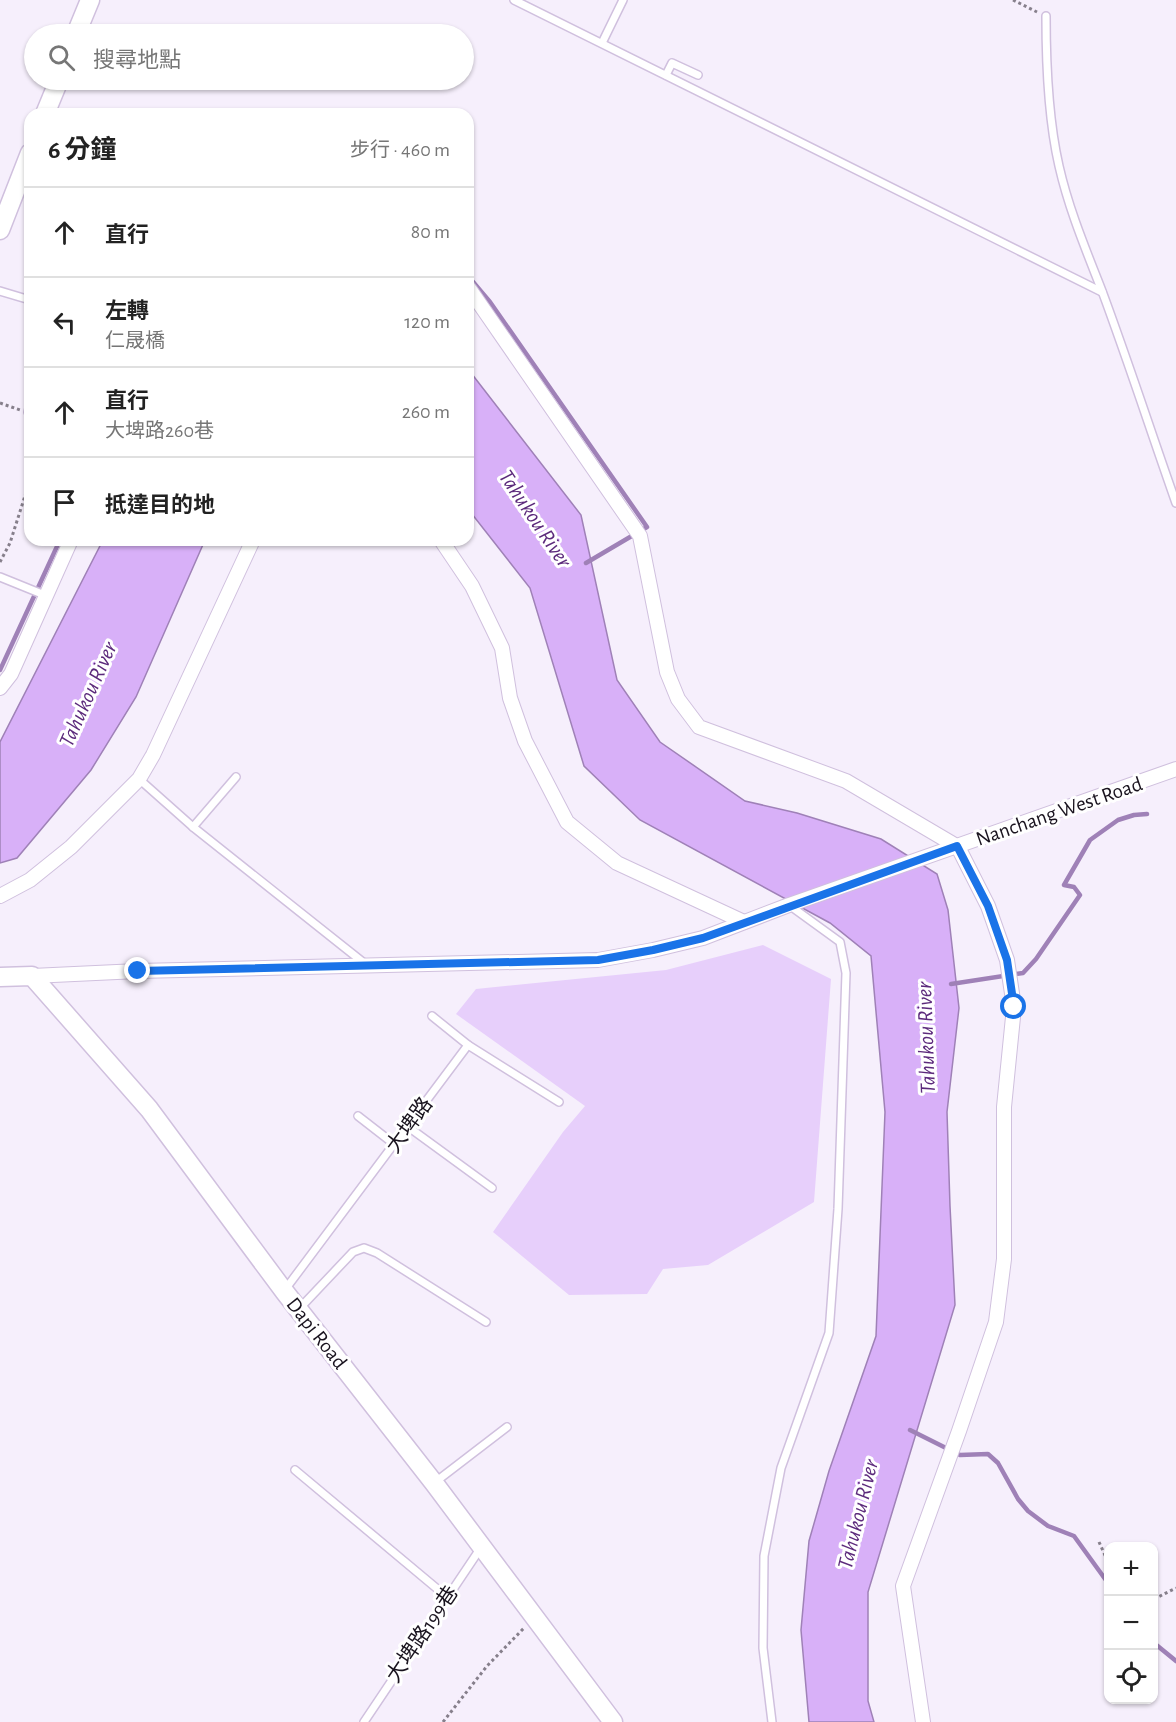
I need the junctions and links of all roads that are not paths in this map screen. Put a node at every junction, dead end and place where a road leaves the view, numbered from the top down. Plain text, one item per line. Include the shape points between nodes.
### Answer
1 (90, 0) edge
2 (514, 0) edge
3 (623, 0) edge
4 (1046, 16) road end
5 (80, 24) edge
6 (602, 43) junction
7 (666, 75) junction
8 (698, 75) dead end
9 (55, 90) edge
10 (47, 108) edge
11 (24, 168) edge
12 (0, 230) edge
13 (0, 291) edge
14 (1102, 292) junction
15 (474, 296) edge
16 (24, 298) edge
17 (1176, 503) edge
18 (68, 546) edge
19 (250, 546) edge
20 (445, 546) edge
21 (0, 577) edge
22 (47, 596) junction
23 (0, 687) edge
24 (1176, 769) edge
25 (236, 777) dead end
26 (139, 779) junction
27 (193, 827) junction
28 (957, 846) junction
29 (0, 896) edge
30 (789, 905) junction
31 (744, 922) junction
32 (368, 967) junction
33 (32, 976) junction
34 (0, 977) edge
35 (432, 1016) dead end
36 (468, 1045) junction
37 (559, 1102) dead end
38 (358, 1116) dead end
39 (408, 1126) junction
40 (394, 1144) junction
41 (492, 1188) dead end
42 (285, 1291) junction
43 (298, 1309) junction
44 (486, 1322) dead end
45 (507, 1427) dead end
46 (295, 1470) dead end
47 (434, 1483) junction
48 (482, 1547) junction
49 (447, 1596) junction
50 (364, 1722) edge
51 (613, 1722) edge
52 (772, 1722) edge
53 (923, 1722) edge

1 - 5 main road
2 - 6 lane
3 - 6 lane
4 - 14 lane via 1059,165 1071,212
6 - 7 lane
7 - 8 lane via 672,63
7 - 14 lane
9 - 10 main road
11 - 12 main road
13 - 16 lane
14 - 17 lane
15 - 28 street via 640,536 667,672 678,699 699,727 846,781
18 - 22 street
19 - 26 street
20 - 31 street via 472,586 502,648 510,698 525,741 567,822 617,863
21 - 22 lane
22 - 23 street via 11,674
24 - 28 street, Nanchang West Road
25 - 27 lane
26 - 27 lane
26 - 29 street via 71,847 30,880
27 - 32 lane
28 - 30 street, Nanchang West Road
28 - 53 street via 988,906 1007,960 1014,1007 1004,1107 1004,1259 996,1322 903,1586
30 - 31 street, Nanchang West Road
30 - 52 lane via 840,942 846,973 838,1209 829,1333 782,1468 764,1556 763,1648
31 - 32 street, Nanchang West Road via 703,938 598,960
32 - 33 street, Nanchang West Road
33 - 34 main road
33 - 42 main road, Dapi Road via 149,1108
35 - 36 lane
36 - 37 lane
36 - 39 lane, 大埤路
38 - 40 lane
39 - 40 lane, 大埤路
39 - 41 lane
40 - 42 lane, 大埤路
42 - 43 main road, Dapi Road
43 - 44 lane via 353,1252 364,1248
43 - 47 main road, Dapi Road
45 - 47 lane
46 - 49 lane
47 - 48 main road, Dapi Road
48 - 49 lane, 大埤路199巷
48 - 51 main road, Dapi Road
49 - 50 lane, 大埤路199巷

